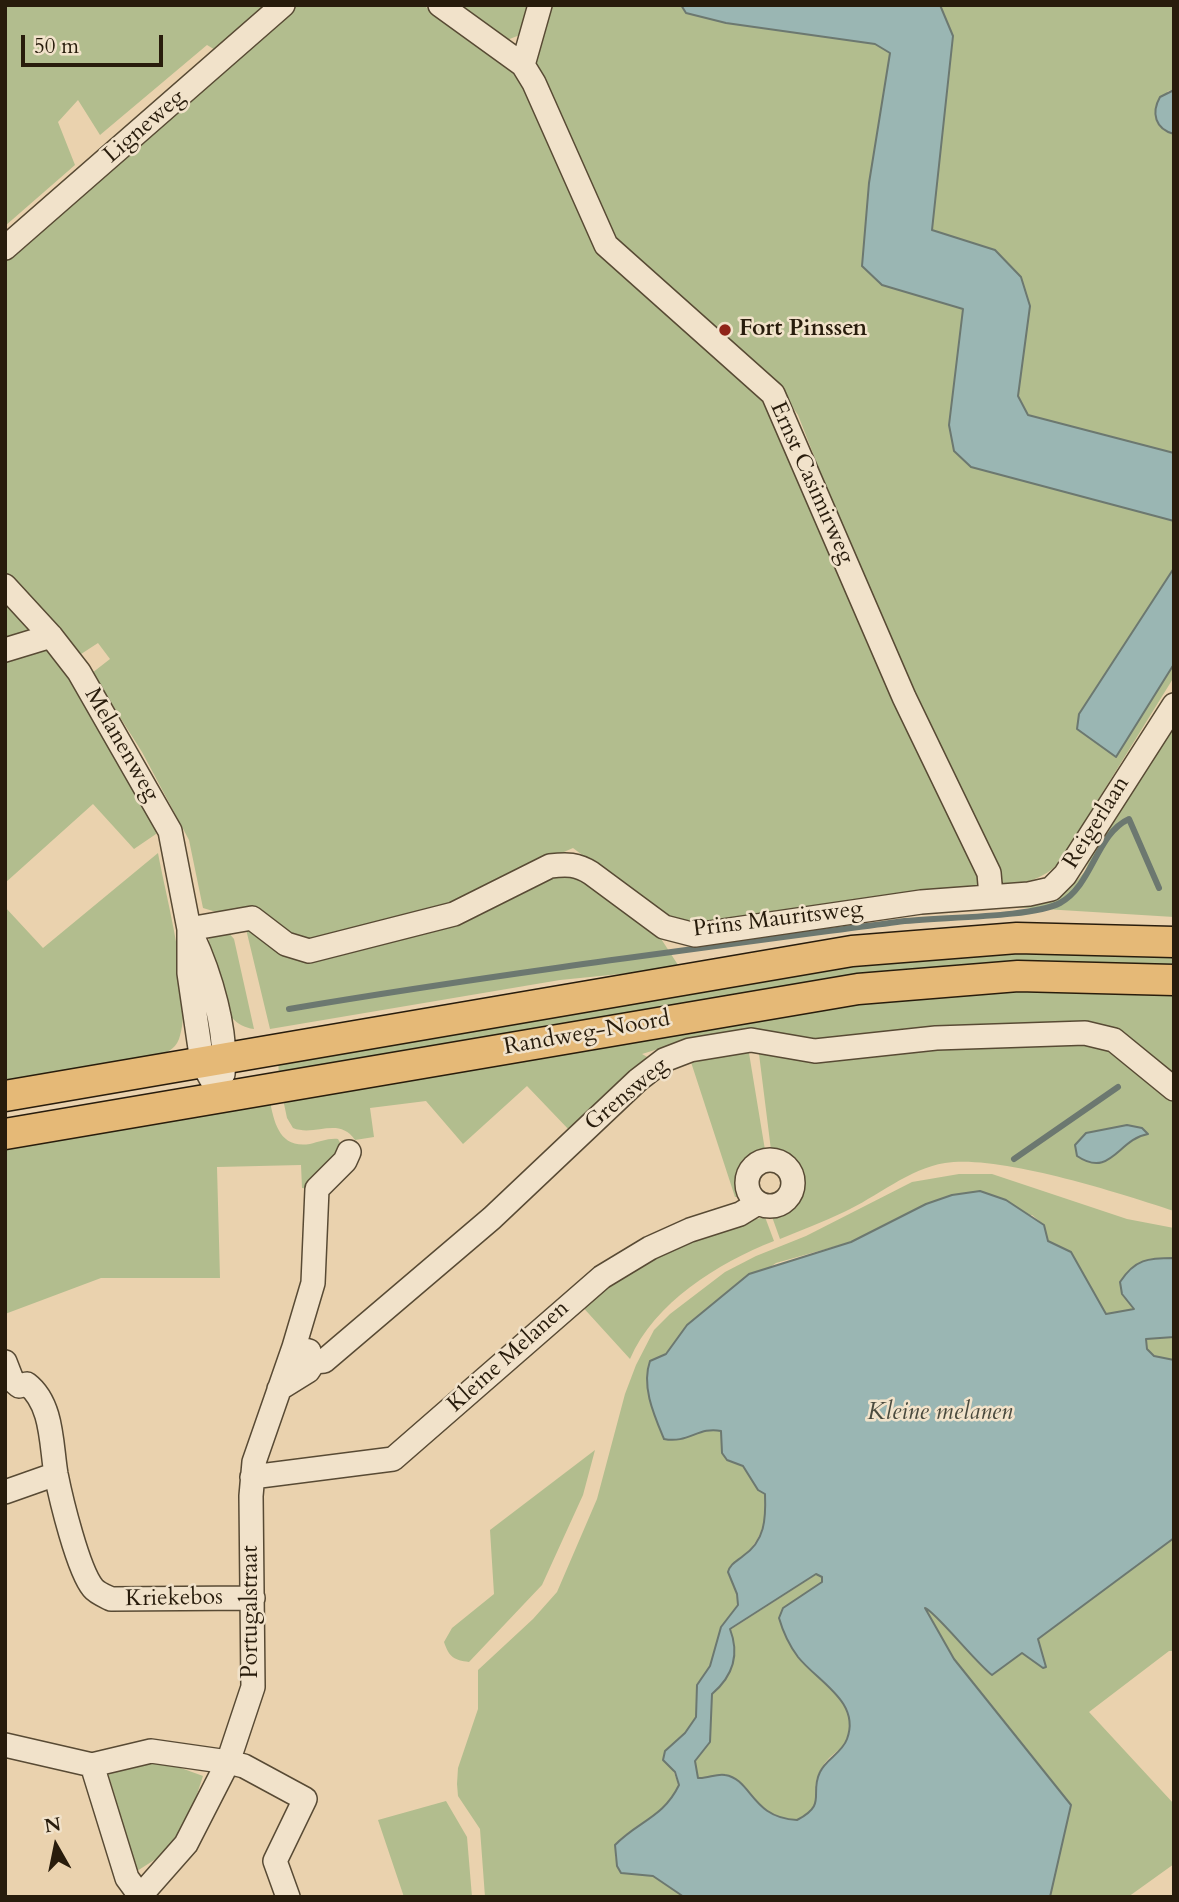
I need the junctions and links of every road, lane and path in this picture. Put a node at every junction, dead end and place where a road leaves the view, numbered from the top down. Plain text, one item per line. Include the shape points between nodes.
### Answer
1 (283, 5) edge
2 (440, 5) edge
3 (540, 5) edge
4 (523, 65) junction
5 (5, 248) edge
6 (5, 586) edge
7 (51, 636) junction
8 (5, 650) edge
9 (1174, 705) edge
10 (991, 896) junction
11 (189, 929) junction
12 (1174, 942) edge
13 (1174, 980) edge
14 (214, 1060) junction
15 (1174, 1088) edge
16 (5, 1096) edge
17 (221, 1097) junction
18 (5, 1134) edge
19 (349, 1152) dead end
20 (758, 1203) dead end
21 (294, 1347) junction
22 (5, 1362) edge
23 (314, 1362) junction
24 (279, 1389) junction
25 (56, 1474) junction
26 (252, 1477) junction
27 (5, 1492) edge
28 (253, 1598) junction
29 (5, 1745) edge
30 (228, 1762) junction
31 (92, 1766) junction
32 (141, 1896) edge
33 (288, 1897) edge

1 - 5 street, Ligneweg
2 - 4 street, Ernst Casimirweg
3 - 4 street
4 - 10 street, Ernst Casimirweg via 606,245 773,394 904,697 989,873
6 - 7 street, Melanenweg
7 - 8 street
7 - 11 street, Melanenweg via 79,672 170,831
9 - 10 street, Reigerlaan via 1065,875 1051,888
10 - 11 street, Prins Mauritsweg via 695,936 664,927 591,873 566,864 550,866 454,914 309,951 286,944 252,918
11 - 14 street, Melanenweg via 189,973
12 - 14 main road, Randweg-Noord via 1017,938 852,951
13 - 17 main road, Randweg-Noord via 1018,976 858,989
14 - 16 main road, Randweg-Noord
14 - 17 street, Melanenweg
15 - 23 street, Grensweg via 1114,1040 1085,1033 936,1038 815,1051 751,1040 690,1050 664,1060 638,1080 492,1218 324,1361
17 - 18 main road, Randweg-Noord
19 - 21 street, Portugalstraat via 317,1189 313,1283
20 - 26 street, Kleine Melanen via 650,1248 602,1277 393,1460
21 - 23 street via 304,1347 313,1354
21 - 24 street, Portugalstraat
22 - 25 street, Kriekebos via 12,1380 37,1392 54,1440
23 - 24 street, Grensweg
24 - 26 street, Portugalstraat
25 - 27 street
25 - 28 street, Kriekebos via 82,1569 93,1589 111,1599
26 - 28 street, Portugalstraat
28 - 30 street, Portugalstraat via 253,1687
29 - 31 street
30 - 31 street via 151,1751
30 - 32 street, Portugalstraat via 186,1844
30 - 33 street via 305,1799 275,1861
31 - 32 street via 127,1878

